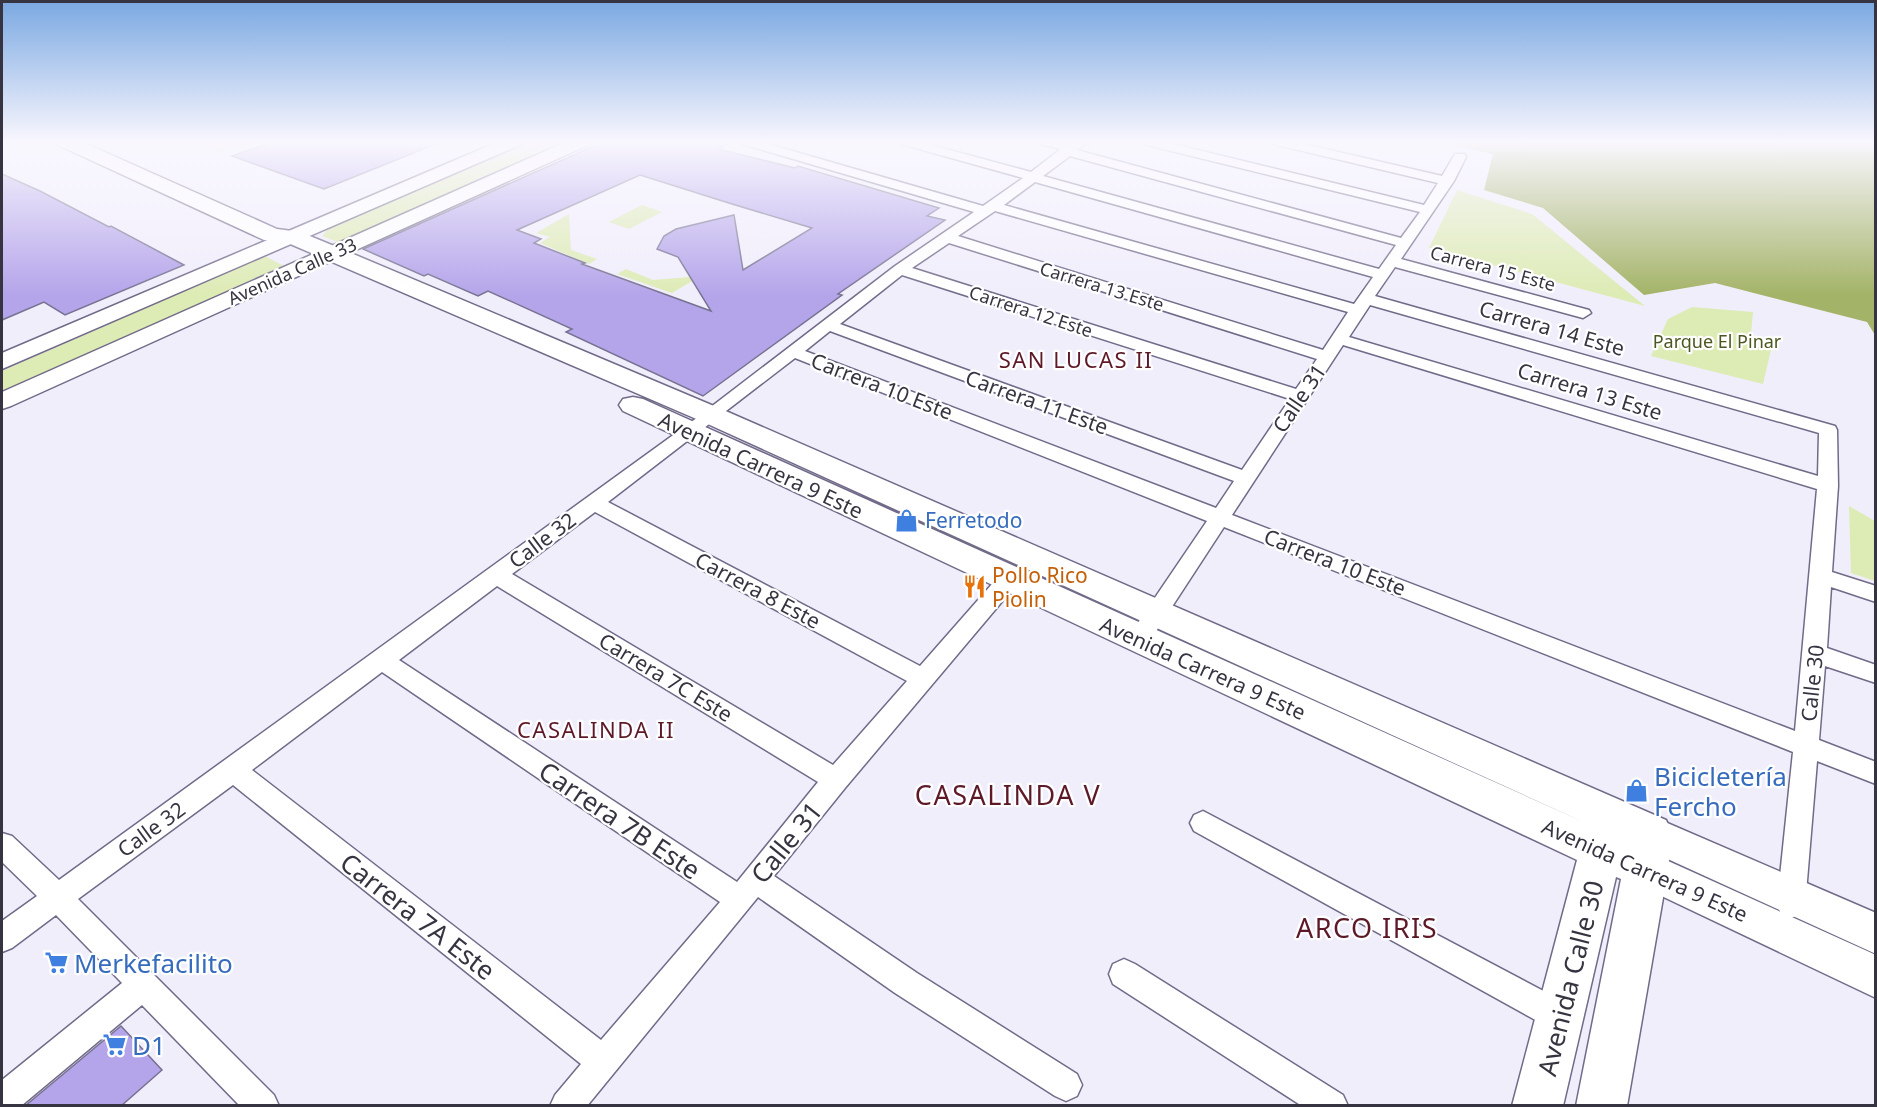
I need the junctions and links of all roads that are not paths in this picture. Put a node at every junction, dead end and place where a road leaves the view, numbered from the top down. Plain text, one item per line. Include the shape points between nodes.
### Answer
1 (178, 193) edge
2 (391, 193) edge
3 (466, 193) edge
4 (931, 193) edge
5 (1012, 193) edge
6 (1095, 193) edge
7 (1232, 193) edge
8 (1357, 193) edge
9 (1439, 193) edge
10 (989, 209) junction
11 (1428, 210) junction
12 (945, 237) junction
13 (280, 239) junction
14 (1404, 243) junction
15 (323, 256) junction
16 (1388, 268) junction
17 (900, 269) junction
18 (1362, 304) junction
19 (1582, 313) dead end
20 (828, 325) junction
21 (1339, 339) junction
22 (794, 352) junction
23 (1327, 357) junction
24 (2, 362) edge
25 (1300, 396) junction
26 (2, 401) edge
27 (700, 423) junction
28 (1828, 430) joint
29 (1246, 478) junction
30 (1827, 486) junction
31 (592, 502) junction
32 (1220, 517) junction
33 (495, 575) junction
34 (1820, 576) junction
35 (1008, 580) junction
36 (1875, 594) edge
37 (1158, 612) junction
38 (1139, 639) junction
39 (1815, 653) junction
40 (380, 659) junction
41 (1875, 674) edge
42 (923, 678) junction
43 (1805, 745) junction
44 (233, 770) junction
45 (1875, 773) edge
46 (836, 780) junction
47 (1203, 823) dead end
48 (1605, 833) junction
49 (2, 845) edge
50 (1649, 851) junction
51 (747, 889) junction
52 (57, 897) junction
53 (1790, 916) junction
54 (1875, 934) edge
55 (2, 938) edge
56 (1124, 974) dead end
57 (1875, 977) edge
58 (143, 986) junction
59 (1559, 1016) junction
60 (603, 1061) junction
61 (1066, 1085) dead end
62 (2, 1100) edge
63 (263, 1106) edge
64 (566, 1106) edge
65 (1332, 1106) edge
66 (1537, 1106) edge
67 (1601, 1106) edge

1 - 13 main road, Avenida Carrera 9 Este
2 - 13 street, Avenida Calle 33
3 - 15 street, Avenida Calle 33
4 - 10 street, Carrera 14 Este
5 - 10 street, Calle 32
6 - 16 street, Carrera 15 Este
7 - 14 street
8 - 11 street
9 - 11 street, Calle 31
10 - 12 street, Calle 32
10 - 18 street, Carrera 14 Este
11 - 14 street, Calle 31
12 - 17 street, Calle 32
12 - 23 street, Carrera 13 Este
13 - 15 main road, Avenida Carrera 9 Este
13 - 24 street, Avenida Calle 33
14 - 16 street, Calle 31
15 - 26 street, Avenida Calle 33
15 - 27 main road, Avenida Carrera 9 Este
16 - 18 street, Calle 31
16 - 19 street, Carrera 15 Este
17 - 20 street, Calle 32
17 - 25 street, Carrera 12 Este
18 - 21 street, Calle 31
18 - 28 street, Carrera 14 Este
20 - 22 street, Calle 32
20 - 29 street, Carrera 11 Este
21 - 23 street, Calle 31
21 - 30 street, Carrera 13 Este
22 - 27 street, Calle 32
22 - 32 street, Carrera 10 Este
23 - 25 street, Calle 31
25 - 29 street, Calle 31
27 - 31 street, Calle 32
27 - 35 main road, Avenida Carrera 9 Este
27 - 37 main road, Avenida Carrera 9 Este
28 - 30 street, Calle 30
29 - 32 street, Calle 31
30 - 34 street, Calle 30
31 - 33 street, Calle 32
31 - 42 street, Carrera 8 Este
32 - 37 street, Calle 31
32 - 43 street, Carrera 10 Este
33 - 40 street, Calle 32
33 - 46 street, Carrera 7C Este
34 - 36 street
34 - 39 street, Calle 30
35 - 38 main road, Avenida Carrera 9 Este
35 - 42 street, Calle 31
37 - 38 street, Calle 31
37 - 48 main road, Avenida Carrera 9 Este
38 - 48 main road, Avenida Carrera 9 Este
39 - 41 street
39 - 43 street, Calle 30
40 - 44 street, Calle 32
40 - 51 street, Carrera 7B Este
42 - 46 street, Calle 31
43 - 45 street, Carrera 10 Este
43 - 53 street, Calle 30
44 - 52 street, Calle 32
44 - 60 street, Carrera 7A Este
46 - 51 street, Calle 31
47 - 59 street
48 - 50 main road, Avenida Carrera 9 Este
48 - 59 main road, Avenida Calle 30
49 - 52 street
50 - 53 street, Avenida Carrera 9 Este
50 - 67 main road
51 - 60 street, Calle 31
51 - 61 street, Carrera 7B Este via 906,983
52 - 55 street, Calle 32
52 - 58 street
53 - 54 street, Avenida Carrera 9 Este
53 - 57 street, Avenida Carrera 9 Este
56 - 65 street
58 - 62 street
58 - 63 street
59 - 66 main road, Avenida Calle 30
60 - 64 street, Calle 31

